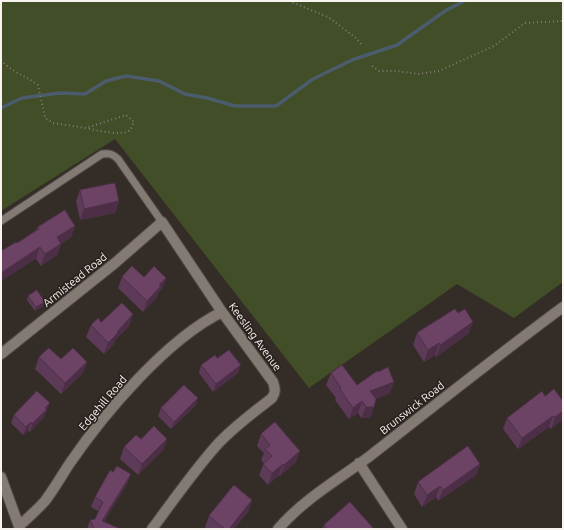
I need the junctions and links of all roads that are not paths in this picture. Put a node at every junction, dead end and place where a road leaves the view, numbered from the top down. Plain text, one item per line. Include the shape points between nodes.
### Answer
1 (1, 221) edge
2 (162, 222) junction
3 (563, 307) edge
4 (222, 312) junction
5 (1, 354) edge
6 (359, 463) junction
7 (1, 477) edge
8 (20, 528) edge
9 (152, 529) edge
10 (278, 529) edge
11 (402, 529) edge

1 - 2 lane via 102,154 108,154 118,159
2 - 4 street, Keesling Avenue
2 - 5 street, Armistead Road
3 - 6 street, Brunswick Road
4 - 8 street, Edgehill Road via 197,326 162,355 134,384 99,424 45,501
4 - 9 street, Keesling Avenue via 273,382 275,394 216,445
6 - 10 street, Brunswick Road via 297,509
6 - 11 street
7 - 8 street

